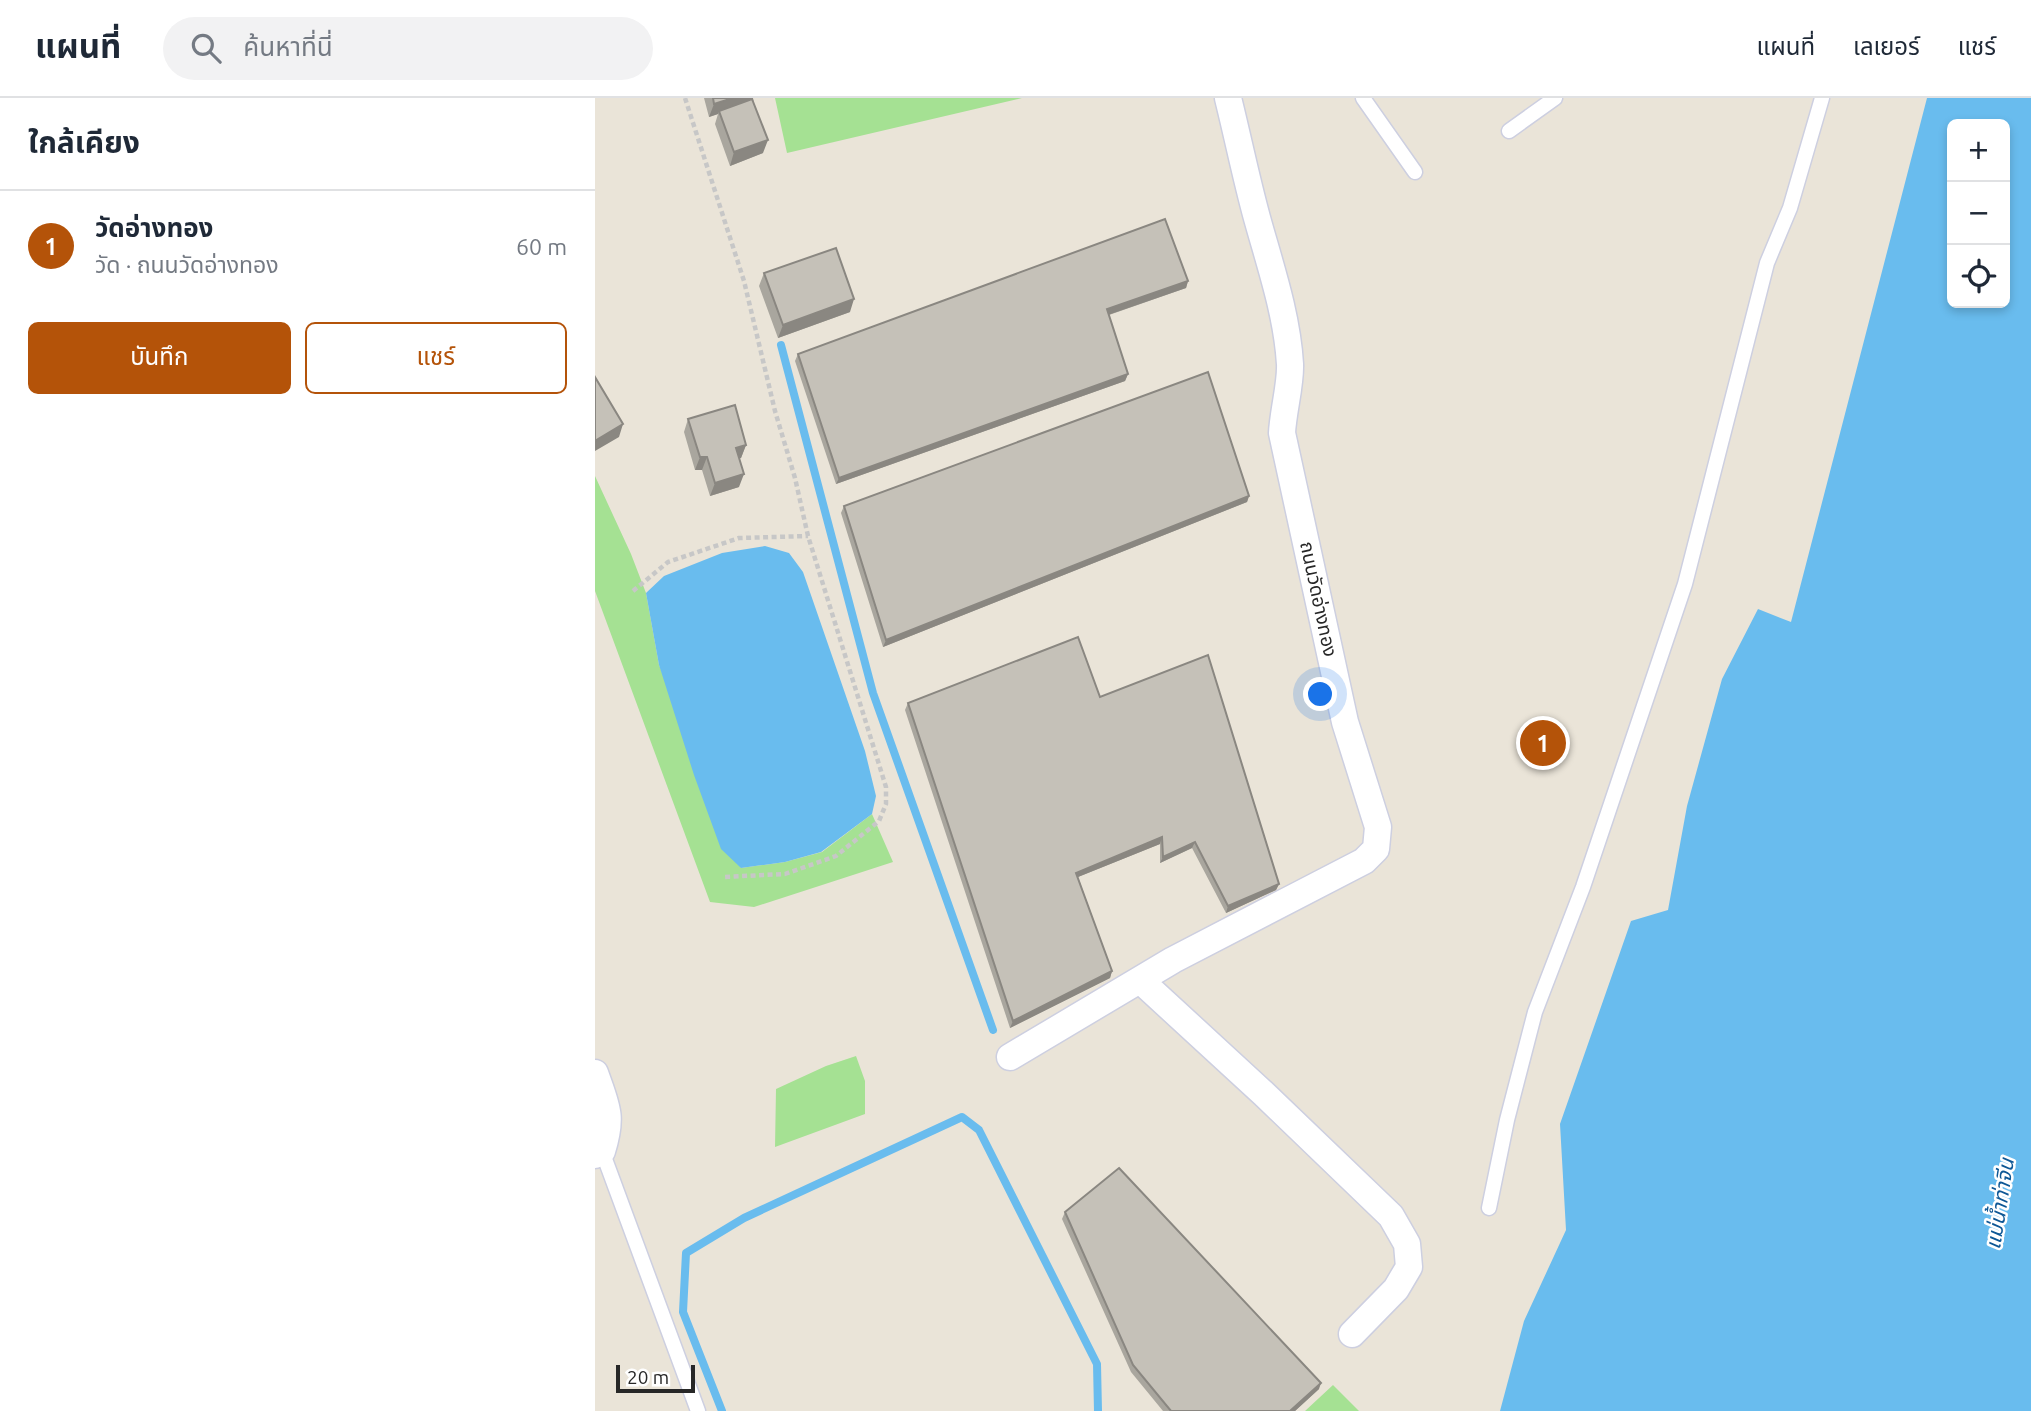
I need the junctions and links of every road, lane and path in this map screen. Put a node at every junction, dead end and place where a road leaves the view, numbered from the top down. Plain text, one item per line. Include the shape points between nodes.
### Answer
1 (685, 98) edge
2 (1228, 98) edge
3 (1363, 98) edge
4 (1555, 98) edge
5 (1822, 98) edge
6 (1509, 131) dead end
7 (1415, 172) dead end
8 (808, 536) junction
9 (633, 591) dead end
10 (723, 877) dead end
11 (1140, 980) junction
12 (1010, 1057) dead end
13 (595, 1073) edge
14 (598, 1153) edge
15 (1489, 1208) dead end
16 (1352, 1334) dead end
17 (698, 1411) edge

1 - 8 path via 744,281
2 - 11 street, ถนนวัดอ่างทอง via 1288,346 1290,368 1282,433 1345,722 1378,839 1376,849 1364,861
3 - 7 lane
4 - 6 lane
5 - 15 lane via 1790,208 1767,262 1685,584 1583,887 1535,1012
8 - 9 path via 739,538 668,562
8 - 10 path via 886,787 886,804 879,821 837,856 785,874
11 - 12 street, ถนนวัดอ่างทอง
11 - 16 street via 1391,1216 1406,1244 1409,1267 1396,1289
13 - 14 street via 609,1113 608,1130
14 - 17 lane

